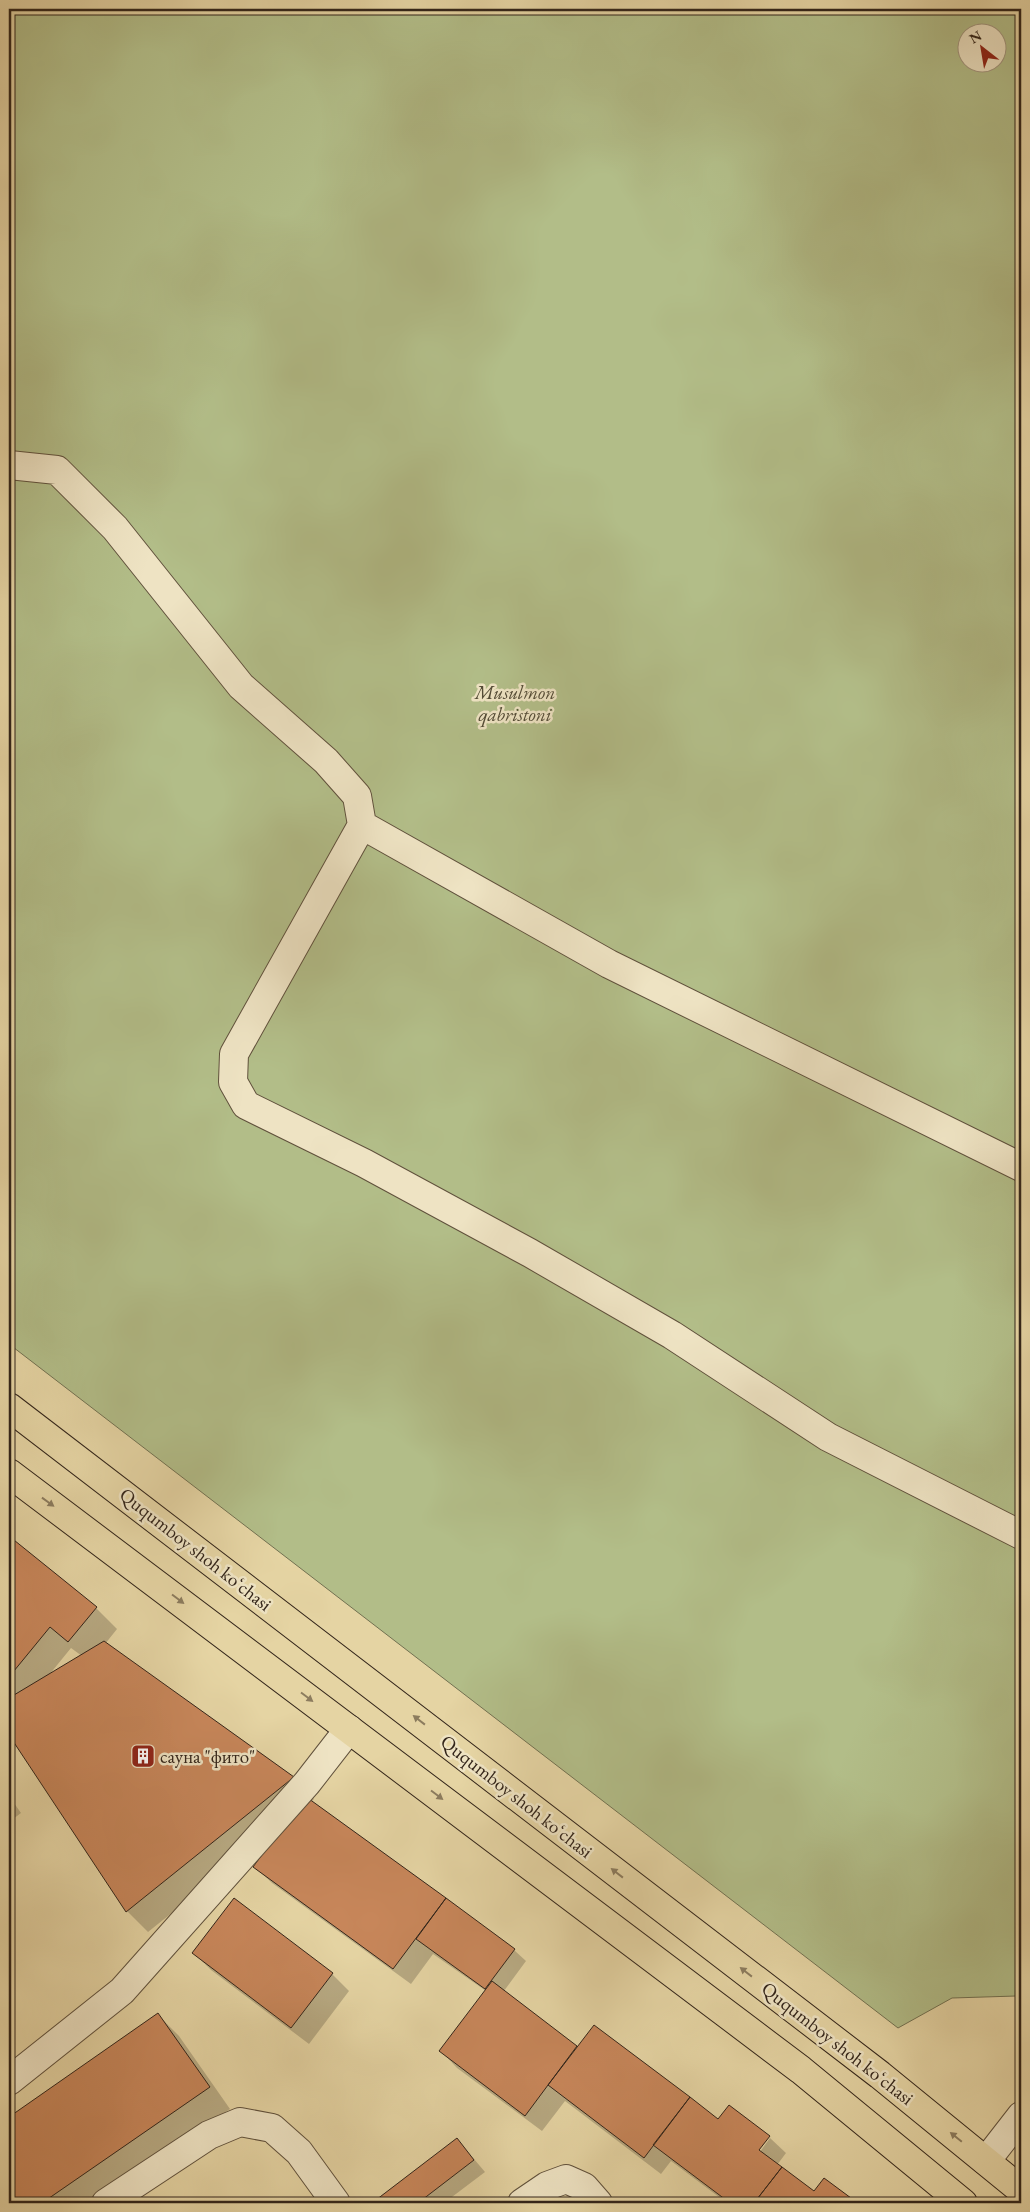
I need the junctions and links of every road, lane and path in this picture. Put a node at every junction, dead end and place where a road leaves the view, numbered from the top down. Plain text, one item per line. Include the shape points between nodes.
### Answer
1 (9, 464) edge
2 (362, 825) junction
3 (1021, 1166) edge
4 (9, 1407) edge
5 (9, 1473) edge
6 (1021, 1535) edge
7 (349, 1729) junction
8 (9, 2081) edge
9 (1021, 2116) edge
10 (986, 2162) junction
11 (1021, 2190) edge
12 (106, 2203) edge
13 (336, 2203) edge
14 (522, 2203) edge
15 (598, 2203) edge
16 (963, 2203) edge

1 - 2 lane via 57,470 115,528 241,686 326,760 357,796
2 - 3 lane via 609,964
2 - 6 lane via 234,1054 232,1082 246,1105 364,1163 530,1253 672,1335 828,1437
10 -> 4 main road, Ququmboy shoh koʻchasi via 880,2074
5 -> 7 main road
7 - 8 lane via 307,1783 122,1991
7 -> 16 main road via 801,2070
9 - 10 lane
10 - 11 main road, Ququmboy shoh koʻchasi
12 - 13 lane via 209,2135 240,2122 272,2128 299,2152
14 - 15 lane via 547,2186 566,2179 584,2187

